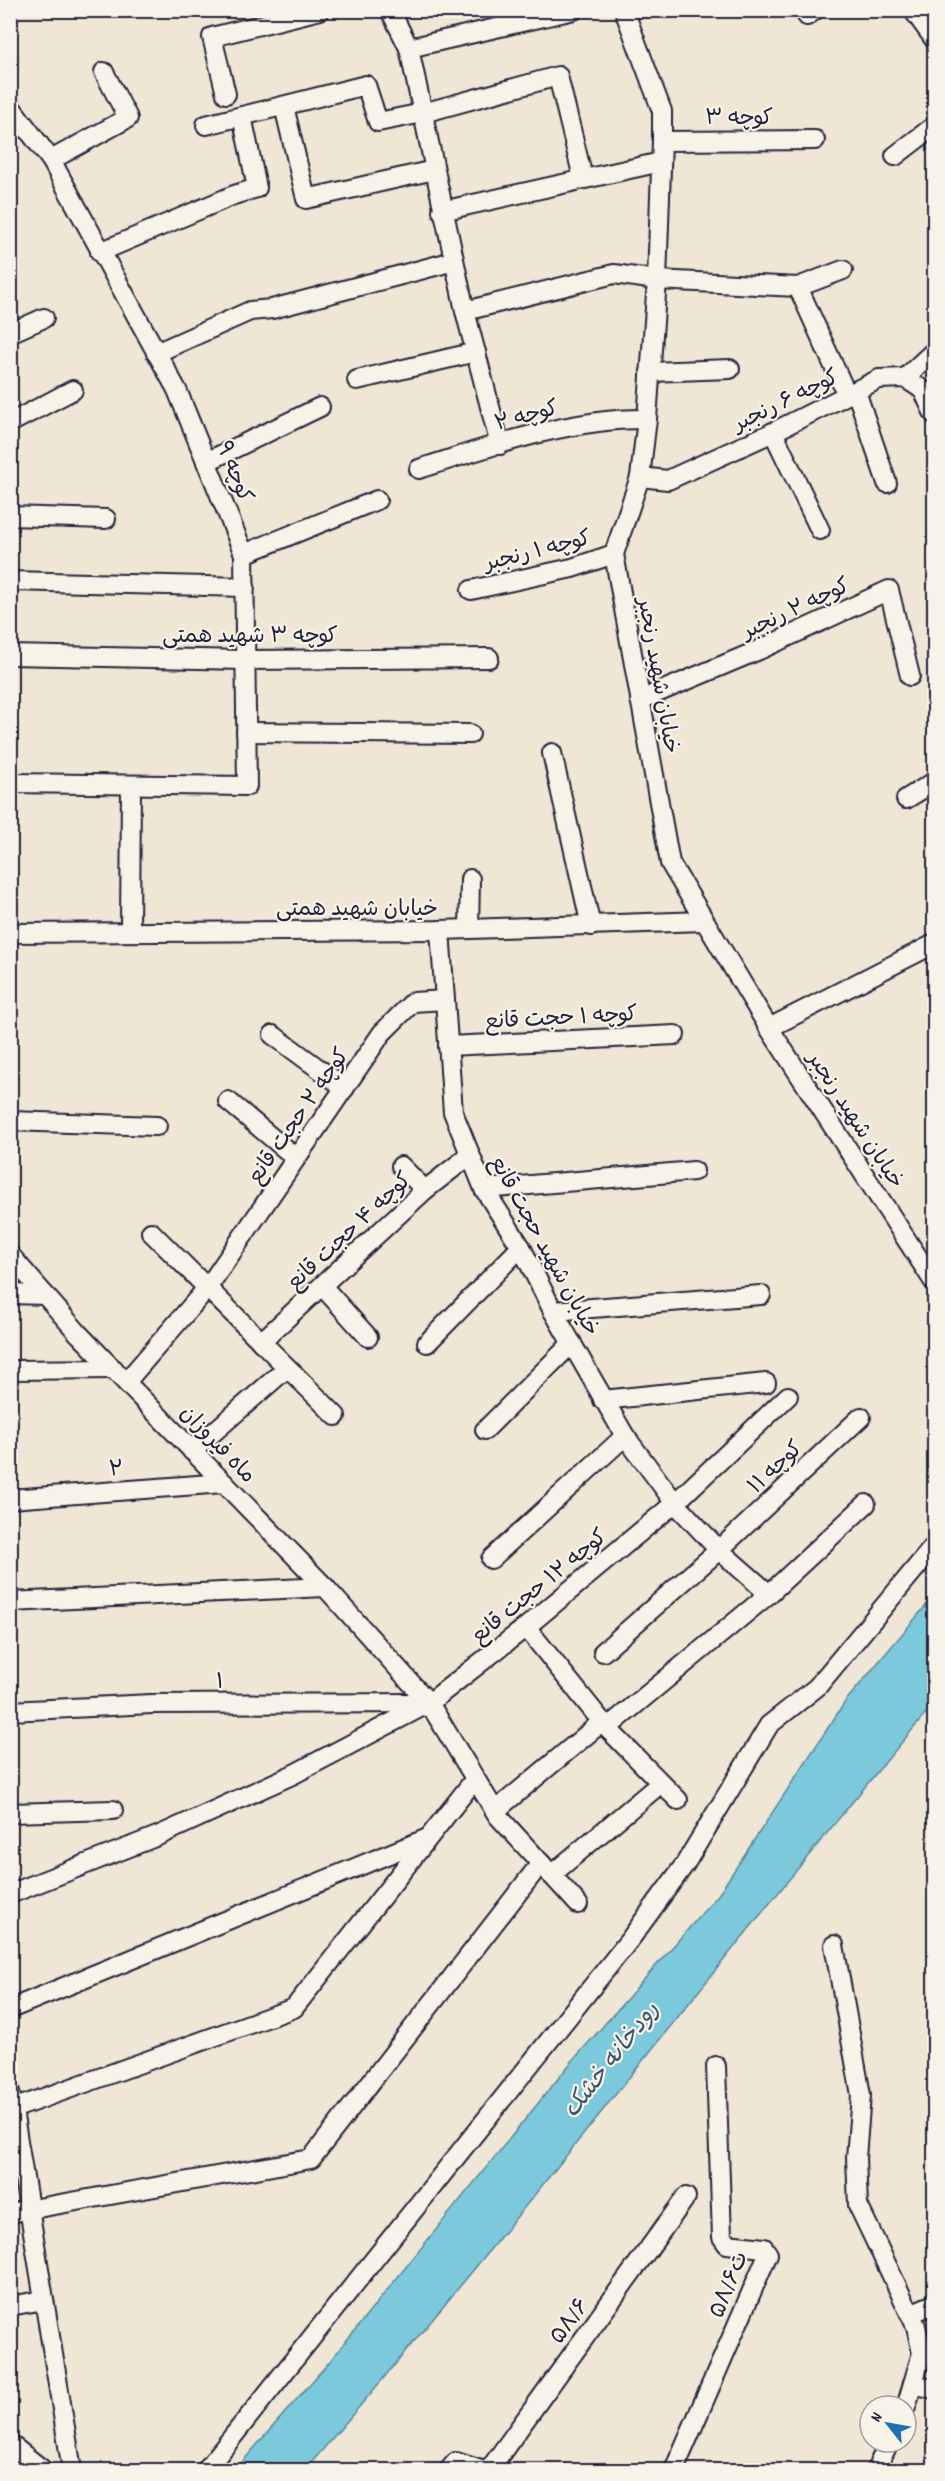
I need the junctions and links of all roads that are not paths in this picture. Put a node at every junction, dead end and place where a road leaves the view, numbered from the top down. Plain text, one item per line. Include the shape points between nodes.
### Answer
1 (320, 10) edge
2 (390, 10) edge
3 (574, 10) edge
4 (624, 10) edge
5 (913, 10) edge
6 (931, 28) edge
7 (409, 48) junction
8 (104, 72) dead end
9 (226, 94) dead end
10 (10, 106) edge
11 (284, 106) junction
12 (423, 113) junction
13 (242, 116) junction
14 (206, 125) dead end
15 (934, 126) edge
16 (815, 140) dead end
17 (662, 141) junction
18 (895, 156) dead end
19 (51, 160) junction
20 (661, 162) junction
21 (434, 170) junction
22 (583, 178) junction
23 (442, 211) junction
24 (100, 252) junction
25 (454, 261) junction
26 (843, 270) dead end
27 (657, 280) junction
28 (798, 287) junction
29 (465, 311) junction
30 (44, 318) dead end
31 (10, 333) edge
32 (934, 351) edge
33 (476, 352) junction
34 (156, 353) junction
35 (730, 369) dead end
36 (650, 372) junction
37 (905, 378) junction
38 (357, 380) dead end
39 (73, 390) dead end
40 (851, 393) junction
41 (320, 406) dead end
42 (934, 414) edge
43 (647, 419) junction
44 (10, 423) edge
45 (773, 432) junction
46 (500, 445) junction
47 (206, 462) junction
48 (419, 470) dead end
49 (640, 477) junction
50 (887, 483) dead end
51 (377, 500) dead end
52 (10, 516) edge
53 (106, 519) dead end
54 (820, 530) dead end
55 (244, 554) junction
56 (614, 554) junction
57 (10, 581) edge
58 (245, 587) junction
59 (471, 590) dead end
60 (10, 655) edge
61 (489, 658) dead end
62 (245, 660) junction
63 (910, 676) dead end
64 (640, 700) junction
65 (246, 732) junction
66 (470, 734) dead end
67 (552, 753) dead end
68 (934, 782) edge
69 (10, 783) edge
70 (131, 784) junction
71 (906, 800) dead end
72 (470, 879) dead end
73 (704, 921) junction
74 (591, 926) junction
75 (440, 930) junction
76 (469, 930) junction
77 (130, 932) junction
78 (10, 933) edge
79 (934, 944) edge
80 (445, 1000) junction
81 (769, 1028) junction
82 (273, 1035) dead end
83 (675, 1035) dead end
84 (448, 1046) junction
85 (345, 1088) junction
86 (228, 1101) dead end
87 (10, 1121) edge
88 (157, 1126) dead end
89 (470, 1155) junction
90 (296, 1158) junction
91 (401, 1166) dead end
92 (694, 1171) dead end
93 (484, 1189) junction
94 (425, 1190) junction
95 (151, 1232) dead end
96 (521, 1246) junction
97 (10, 1255) edge
98 (934, 1282) edge
99 (208, 1287) junction
100 (323, 1287) junction
101 (10, 1294) edge
102 (45, 1295) junction
103 (761, 1295) dead end
104 (553, 1311) junction
105 (368, 1337) dead end
106 (261, 1342) junction
107 (427, 1343) dead end
108 (572, 1343) junction
109 (287, 1368) junction
110 (114, 1369) junction
111 (10, 1370) edge
112 (126, 1382) junction
113 (766, 1383) dead end
114 (788, 1396) dead end
115 (603, 1400) junction
116 (336, 1416) dead end
117 (861, 1417) dead end
118 (485, 1430) dead end
119 (625, 1436) junction
120 (192, 1451) junction
121 (224, 1483) junction
122 (10, 1499) edge
123 (675, 1503) junction
124 (866, 1504) dead end
125 (934, 1546) edge
126 (719, 1550) junction
127 (491, 1559) dead end
128 (325, 1587) junction
129 (769, 1594) junction
130 (10, 1602) edge
131 (526, 1627) junction
132 (603, 1652) dead end
133 (429, 1703) junction
134 (10, 1712) edge
135 (604, 1725) junction
136 (475, 1779) junction
137 (661, 1783) junction
138 (678, 1800) dead end
139 (113, 1810) dead end
140 (495, 1811) junction
141 (10, 1813) edge
142 (429, 1837) junction
143 (546, 1869) junction
144 (10, 1894) edge
145 (578, 1904) dead end
146 (834, 1945) dead end
147 (10, 2009) edge
148 (716, 2066) dead end
149 (10, 2092) edge
150 (12, 2110) edge
151 (686, 2197) dead end
152 (30, 2210) junction
153 (10, 2213) edge
154 (44, 2300) junction
155 (934, 2304) edge
156 (10, 2306) edge
157 (910, 2314) junction
158 (913, 2384) junction
159 (934, 2389) edge
160 (910, 2394) edge
161 (10, 2444) edge
162 (883, 2454) edge
163 (43, 2470) edge
164 (72, 2470) edge
165 (206, 2470) edge
166 (449, 2470) edge
167 (482, 2470) edge
168 (489, 2470) edge
169 (674, 2470) edge
170 (876, 2470) edge

1 - 9 street via 212,37
2 - 7 street
3 - 7 street
4 - 17 street, خیابان شهید رنجبر via 662,111
5 - 6 street
7 - 12 street
8 - 19 street via 128,118
10 - 19 street, کوچه ۹
11 - 12 street via 366,85 378,122
11 - 13 street
11 - 21 street via 306,199
12 - 21 street
12 - 22 street via 558,76
13 - 14 street
13 - 24 street via 257,188
15 - 18 street
16 - 17 street, کوچه ۳
17 - 20 street, خیابان شهید رنجبر
19 - 24 street, کوچه ۹
20 - 22 street
20 - 27 street, خیابان شهید رنجبر
21 - 23 street
22 - 23 street
23 - 25 street
24 - 34 street, کوچه ۹
25 - 29 street
25 - 34 street via 272,309 250,311
26 - 28 street
27 - 28 street
27 - 29 street via 614,274
27 - 36 street, خیابان شهید رنجبر
28 - 40 street
29 - 33 street
30 - 31 street
32 - 37 street
33 - 38 street
33 - 46 street
34 - 47 street, کوچه ۹ via 177,390
35 - 36 street
36 - 43 street, خیابان شهید رنجبر
37 - 40 street, کوچه ۶ رنجبر via 879,379
37 - 42 street via 923,390
39 - 44 street
40 - 45 street, کوچه ۶ رنجبر
40 - 50 street
41 - 47 street
43 - 46 street, کوچه ۲ via 564,427
43 - 49 street, خیابان شهید رنجبر
45 - 49 street, کوچه ۶ رنجبر via 668,480
45 - 54 street
46 - 48 street, کوچه ۲
47 - 55 street, کوچه ۹
49 - 56 street, خیابان شهید رنجبر
51 - 55 street
52 - 53 street
55 - 58 street, کوچه ۹
56 - 59 street, کوچه ۱ رنجبر via 572,568
56 - 64 street, خیابان شهید رنجبر
57 - 58 street
58 - 62 street, کوچه ۹
60 - 62 street, کوچه ۳ شهید همتی
61 - 62 street, کوچه ۳ شهید همتی
62 - 65 street, کوچه ۹
63 - 64 street, کوچه ۲ رنجبر via 889,590
64 - 73 street, خیابان شهید رنجبر via 670,864
65 - 66 street
65 - 70 street, کوچه ۹ via 247,786
67 - 74 street
68 - 71 street
69 - 70 street, کوچه ۹
70 - 77 street
72 - 76 street
73 - 74 street, خیابان شهید همتی
73 - 81 street, خیابان شهید رنجبر
74 - 76 street, خیابان شهید همتی
75 - 76 street, خیابان شهید همتی
75 - 77 street, خیابان شهید همتی
75 - 80 street, خیابان شهید حجت قانع
77 - 78 street, خیابان شهید همتی
79 - 81 street
80 - 84 street, خیابان شهید حجت قانع
80 - 85 street, کوچه ۲ حجت قانع via 413,1002 382,1033
81 - 98 street, خیابان شهید رنجبر
82 - 85 street
83 - 84 street, کوچه ۱ حجت قانع
84 - 89 street, خیابان شهید حجت قانع via 453,1112
85 - 90 street, کوچه ۲ حجت قانع
86 - 90 street
87 - 88 street
89 - 93 street, خیابان شهید حجت قانع
89 - 94 street, کوچه ۴ حجت قانع
90 - 99 street, کوچه ۲ حجت قانع
91 - 94 street
92 - 93 street
93 - 96 street, خیابان شهید حجت قانع
94 - 100 street, کوچه ۴ حجت قانع
95 - 99 street
96 - 104 street, خیابان شهید حجت قانع
96 - 107 street
97 - 102 street, ماه فیروزان
99 - 106 street
99 - 112 street, کوچه ۲ حجت قانع
100 - 105 street
100 - 106 street, کوچه ۴ حجت قانع
101 - 102 street
102 - 110 street, ماه فیروزان
103 - 104 street
104 - 108 street, خیابان شهید حجت قانع
106 - 109 street
108 - 115 street, خیابان شهید حجت قانع
108 - 118 street
109 - 116 street
109 - 120 street
110 - 111 street
110 - 112 street, ماه فیروزان
112 - 120 street, ماه فیروزان
113 - 115 street
114 - 123 street, کوچه ۱۲ حجت قانع
115 - 119 street, خیابان شهید حجت قانع
117 - 126 street, کوچه ۱۱
119 - 123 street, خیابان شهید حجت قانع
119 - 127 street
120 - 121 street, ماه فیروزان
121 - 122 street, ۲
121 - 128 street, ماه فیروزان
123 - 126 street, خیابان شهید حجت قانع
123 - 131 street, کوچه ۱۲ حجت قانع
124 - 129 street
125 - 165 street via 817,1687 769,1725 685,1864 631,1938
126 - 129 street, خیابان شهید حجت قانع
126 - 132 street, کوچه ۱۱
128 - 130 street
128 - 133 street, ماه فیروزان
129 - 135 street
131 - 133 street, کوچه ۱۲ حجت قانع
131 - 135 street
133 - 134 street, ۱ via 151,1704
133 - 136 street, ماه فیروزان
133 - 144 street, کوچه ۱۲ حجت قانع via 294,1774 160,1835
135 - 137 street
135 - 140 street
136 - 140 street, ماه فیروزان
136 - 142 street
137 - 138 street
137 - 143 street
139 - 141 street
140 - 143 street, ماه فیروزان
142 - 147 street
142 - 150 street via 294,2008
143 - 145 street, ماه فیروزان
143 - 152 street via 311,2159
146 - 157 street via 861,2095 856,2158 858,2205
148 - 169 street, ۵۸/۶ت via 722,2237 727,2244 764,2248 768,2254
149 - 150 street
150 - 152 street
151 - 168 street, ۵۸/۶
152 - 153 street
152 - 154 street
154 - 156 street
154 - 164 street
155 - 157 street
157 - 158 street via 922,2353
158 - 159 street
158 - 160 street
161 - 163 street
162 - 170 street
166 - 167 street via 456,2462

